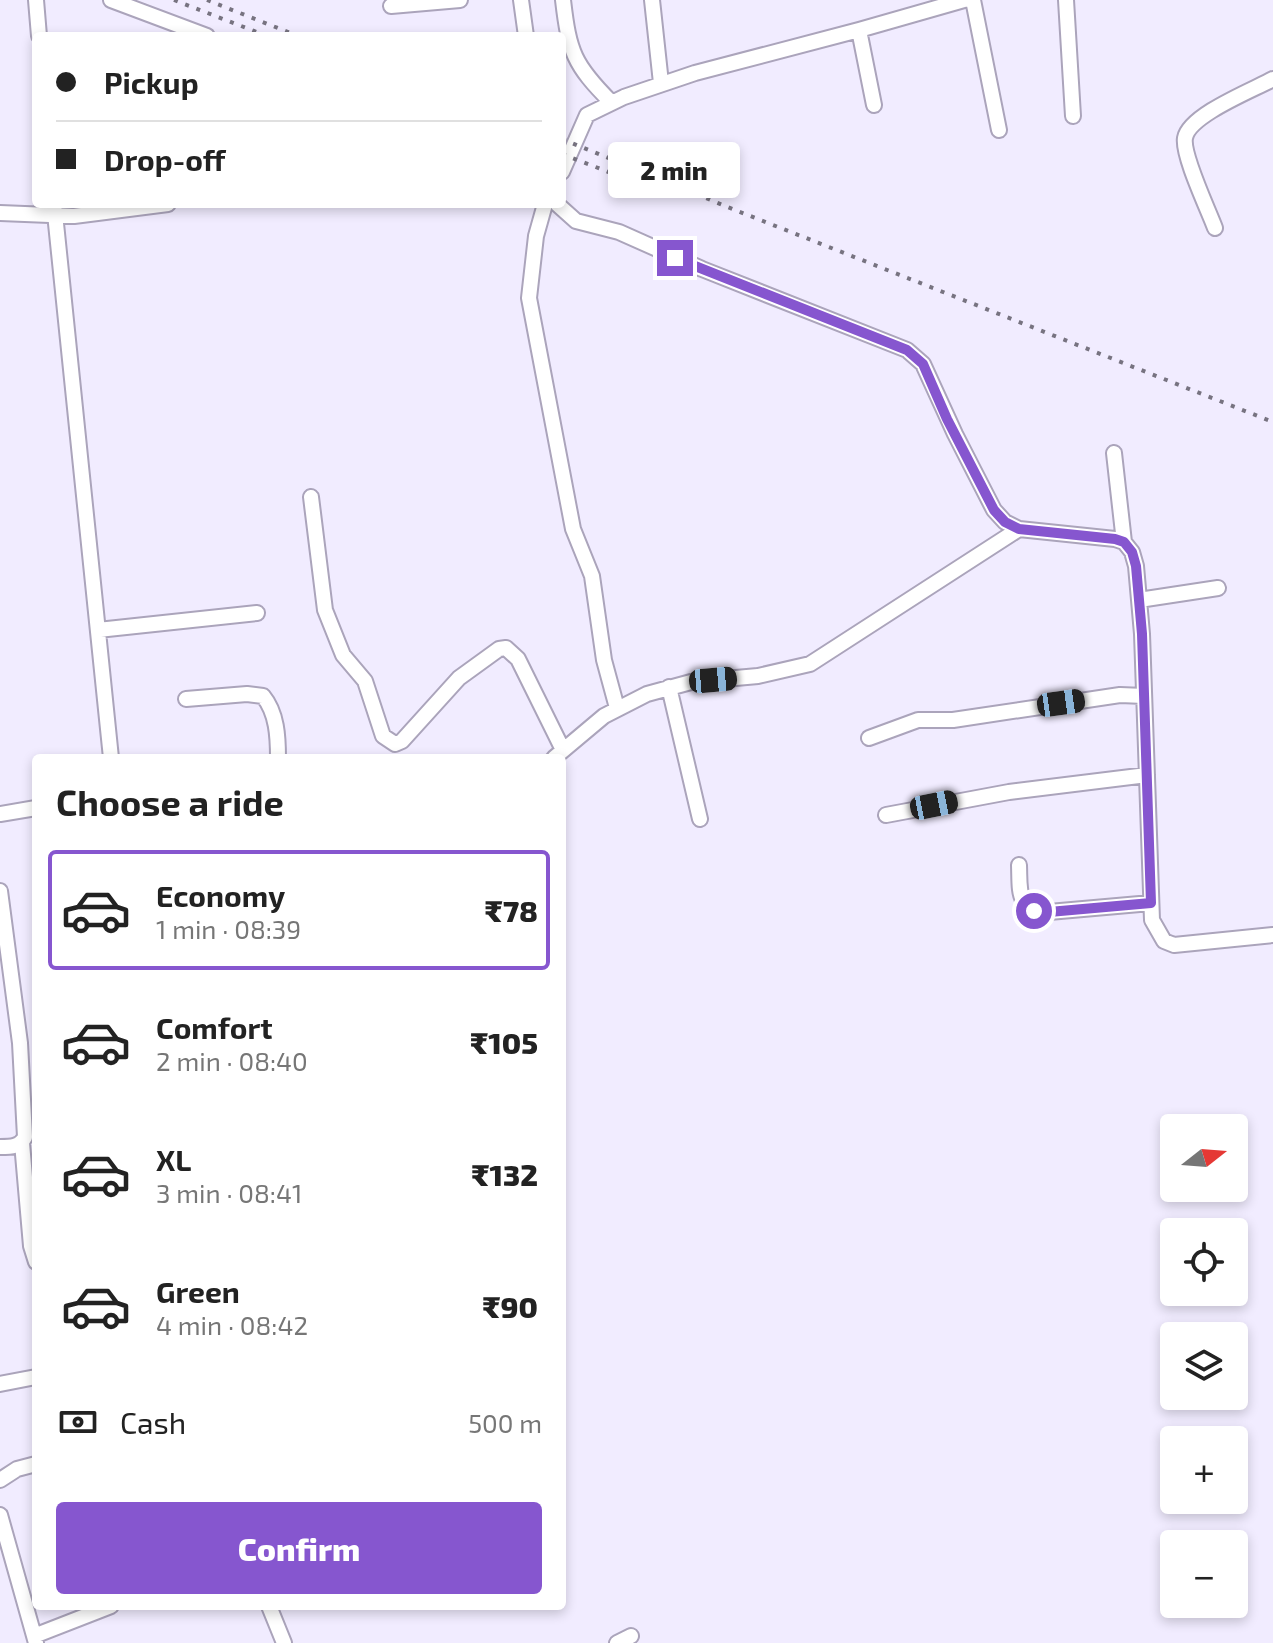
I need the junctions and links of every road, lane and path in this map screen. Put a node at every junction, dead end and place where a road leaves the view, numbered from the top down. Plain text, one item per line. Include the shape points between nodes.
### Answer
1 (36, 0) edge
2 (111, 0) edge
3 (460, 0) edge
4 (521, 0) edge
5 (563, 0) edge
6 (652, 0) edge
7 (964, 0) edge
8 (973, 0) edge
9 (1066, 0) edge
10 (391, 6) dead end
11 (859, 30) junction
12 (39, 32) edge
13 (196, 32) edge
14 (525, 32) edge
15 (1273, 79) edge
16 (661, 83) junction
17 (611, 102) junction
18 (874, 105) dead end
19 (1073, 116) dead end
20 (999, 130) dead end
21 (566, 162) edge
22 (137, 208) edge
23 (544, 208) edge
24 (561, 208) edge
25 (55, 210) edge
26 (0, 213) edge
27 (1215, 228) dead end
28 (1114, 453) dead end
29 (311, 497) dead end
30 (1019, 529) junction
31 (1124, 542) junction
32 (1218, 588) dead end
33 (1139, 600) junction
34 (257, 613) dead end
35 (98, 630) junction
36 (669, 687) junction
37 (1144, 696) junction
38 (186, 699) dead end
39 (617, 708) junction
40 (869, 738) dead end
41 (111, 754) edge
42 (278, 754) edge
43 (559, 754) edge
44 (1147, 775) junction
45 (32, 809) edge
46 (0, 814) edge
47 (886, 815) dead end
48 (700, 819) dead end
49 (1019, 865) dead end
50 (0, 891) edge
51 (1151, 903) junction
52 (1273, 935) edge
53 (22, 1143) junction
54 (0, 1147) edge
55 (30, 1159) edge
56 (32, 1249) edge
57 (32, 1378) edge
58 (0, 1384) edge
59 (32, 1465) edge
60 (0, 1480) edge
61 (0, 1515) edge
62 (102, 1610) edge
63 (271, 1610) edge
64 (631, 1636) dead end
65 (35, 1639) edge
66 (284, 1643) edge
67 (617, 1643) edge

1 - 12 street
2 - 13 street
3 - 10 street
4 - 14 street
5 - 17 street via 567,37 578,65
6 - 16 street
7 - 11 street
8 - 20 street
9 - 19 street
11 - 16 street
11 - 18 street
15 - 27 street via 1208,113 1185,134 1185,149
16 - 17 street
17 - 21 street via 587,115
22 - 25 street via 74,216
23 - 39 street via 529,298 573,529 592,576
24 - 30 street via 576,221 619,232 917,356 994,510
25 - 26 street
25 - 35 street
28 - 31 street
29 - 43 street via 325,610 343,655 365,681 388,742 402,741 459,678 506,648 518,659
30 - 31 street
30 - 36 street via 810,664
31 - 33 street via 1136,566
32 - 33 street
33 - 37 street
34 - 35 street
35 - 41 street
36 - 39 street
36 - 48 street
37 - 40 street via 918,720
37 - 44 street
38 - 42 street via 263,696 277,728
39 - 43 street
44 - 47 street via 1022,790
44 - 51 street
45 - 46 street
49 - 51 street via 1020,894 1034,911
50 - 53 street via 20,1043
51 - 52 street via 1157,933 1174,945
53 - 54 street
53 - 55 street
55 - 56 street
57 - 58 street
59 - 60 street
61 - 65 street
62 - 65 street
63 - 66 street
64 - 67 street

